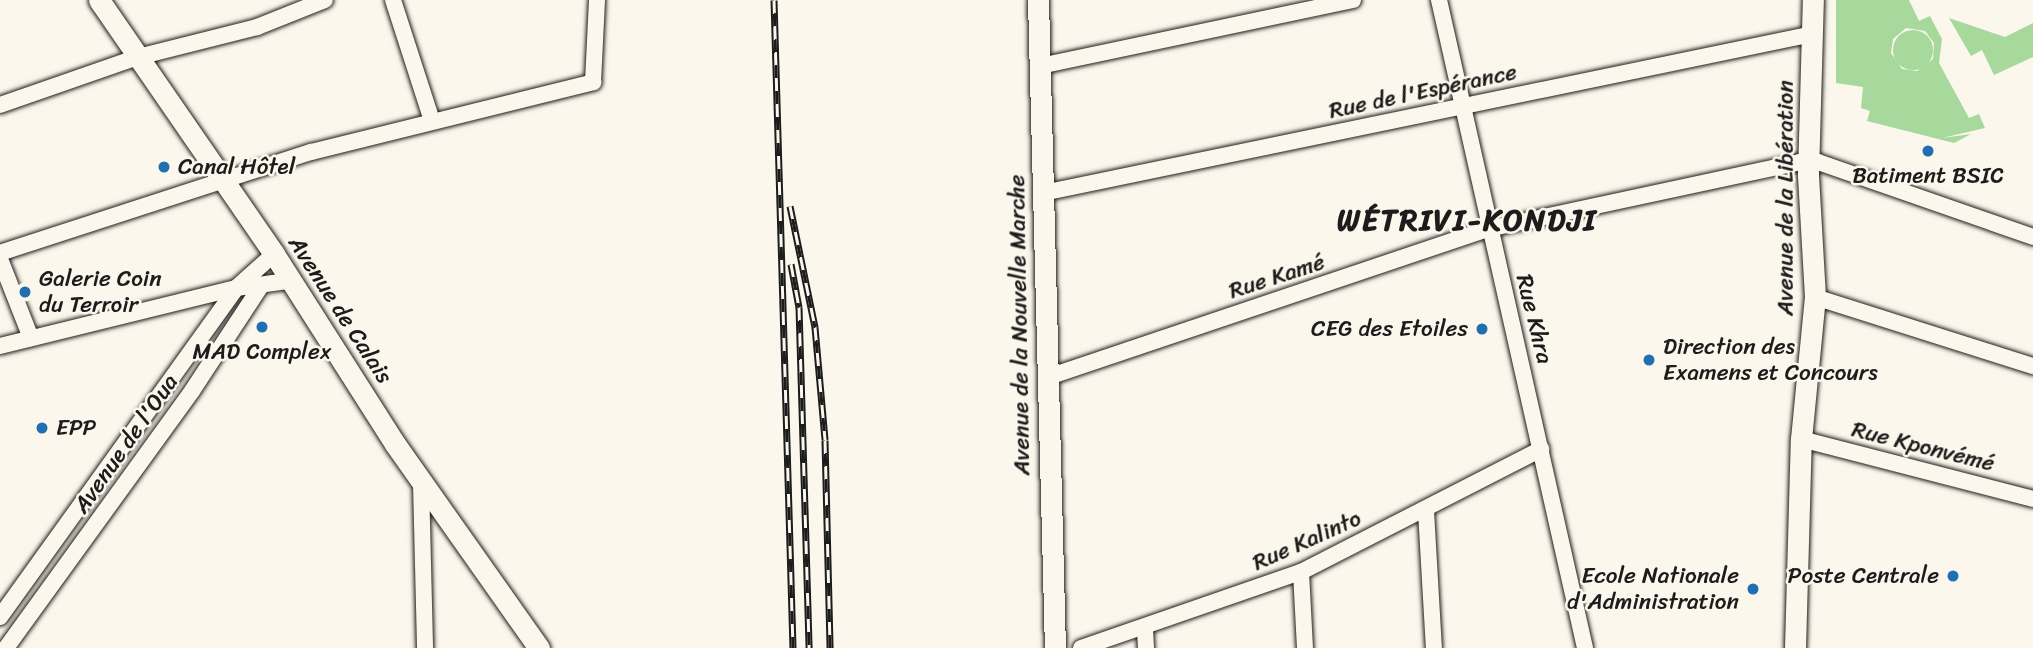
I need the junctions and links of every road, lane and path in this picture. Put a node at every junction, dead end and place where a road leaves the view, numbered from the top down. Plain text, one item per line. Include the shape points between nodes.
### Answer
1 (99, 0) edge
2 (325, 0) edge
3 (393, 0) edge
4 (597, 0) edge
5 (1038, 0) edge
6 (1353, 0) edge
7 (1439, 0) edge
8 (1813, 0) edge
9 (1813, 34) junction
10 (138, 57) junction
11 (1040, 66) junction
12 (0, 105) edge
13 (1462, 107) junction
14 (432, 121) junction
15 (1808, 160) junction
16 (223, 178) junction
17 (1042, 193) junction
18 (1488, 229) junction
19 (2033, 237) edge
20 (0, 253) edge
21 (274, 254) junction
22 (0, 259) edge
23 (288, 281) junction
24 (261, 286) junction
25 (236, 288) junction
26 (1815, 297) junction
27 (31, 338) junction
28 (0, 346) edge
29 (2033, 366) edge
30 (1048, 377) junction
31 (1801, 439) junction
32 (1541, 449) junction
33 (421, 482) junction
34 (2033, 499) edge
35 (1426, 511) junction
36 (1301, 572) junction
37 (0, 617) edge
38 (1145, 629) junction
39 (6, 648) edge
40 (425, 648) edge
41 (539, 648) edge
42 (1055, 648) edge
43 (1081, 648) edge
44 (1146, 648) edge
45 (1305, 648) edge
46 (1434, 648) edge
47 (1585, 648) edge
48 (1795, 648) edge

1 - 10 main road, Avenue de Calais
2 - 10 street via 257,27
3 - 14 street
4 - 14 street via 593,82
5 - 11 main road, Avenue de la Nouvelle Marche
6 - 11 street
7 - 13 street, Rue Khra
8 - 9 main road, Avenue de la Libération
9 - 13 street, Rue de l'Espérance
9 - 15 main road, Avenue de la Libération
10 - 12 street
10 - 16 main road, Avenue de Calais
11 - 17 main road, Avenue de la Nouvelle Marche
13 - 17 street, Rue de l'Espérance
13 - 18 street, Rue Khra
14 - 16 street
15 - 18 street, Rue Kamé
15 - 19 street
15 - 26 main road, Avenue de la Libération
16 - 20 street
16 - 21 main road, Avenue de Calais
17 - 30 main road, Avenue de la Nouvelle Marche
18 - 30 street, Rue Kamé
18 - 32 street, Rue Khra
21 - 23 main road, Avenue de Calais
21 - 25 street
22 - 27 street
23 - 24 street
23 - 33 main road, Avenue de Calais
24 - 25 street
24 - 39 street, Avenue de l'Oua via 192,391
25 - 27 street
25 - 37 street, Avenue de l'Oua
26 - 29 street
26 - 31 main road, Avenue de la Libération
27 - 28 street
30 - 42 main road, Avenue de la Nouvelle Marche
31 - 34 street, Rue Kponvémé
31 - 48 main road, Avenue de la Libération
32 - 35 street, Rue Kalinto
32 - 47 street, Rue Khra
33 - 40 street
33 - 41 main road, Avenue de Calais
35 - 36 street, Rue Kalinto
35 - 46 street
36 - 38 street, Rue Kalinto
36 - 45 street
38 - 43 street, Rue Kalinto
38 - 44 street

